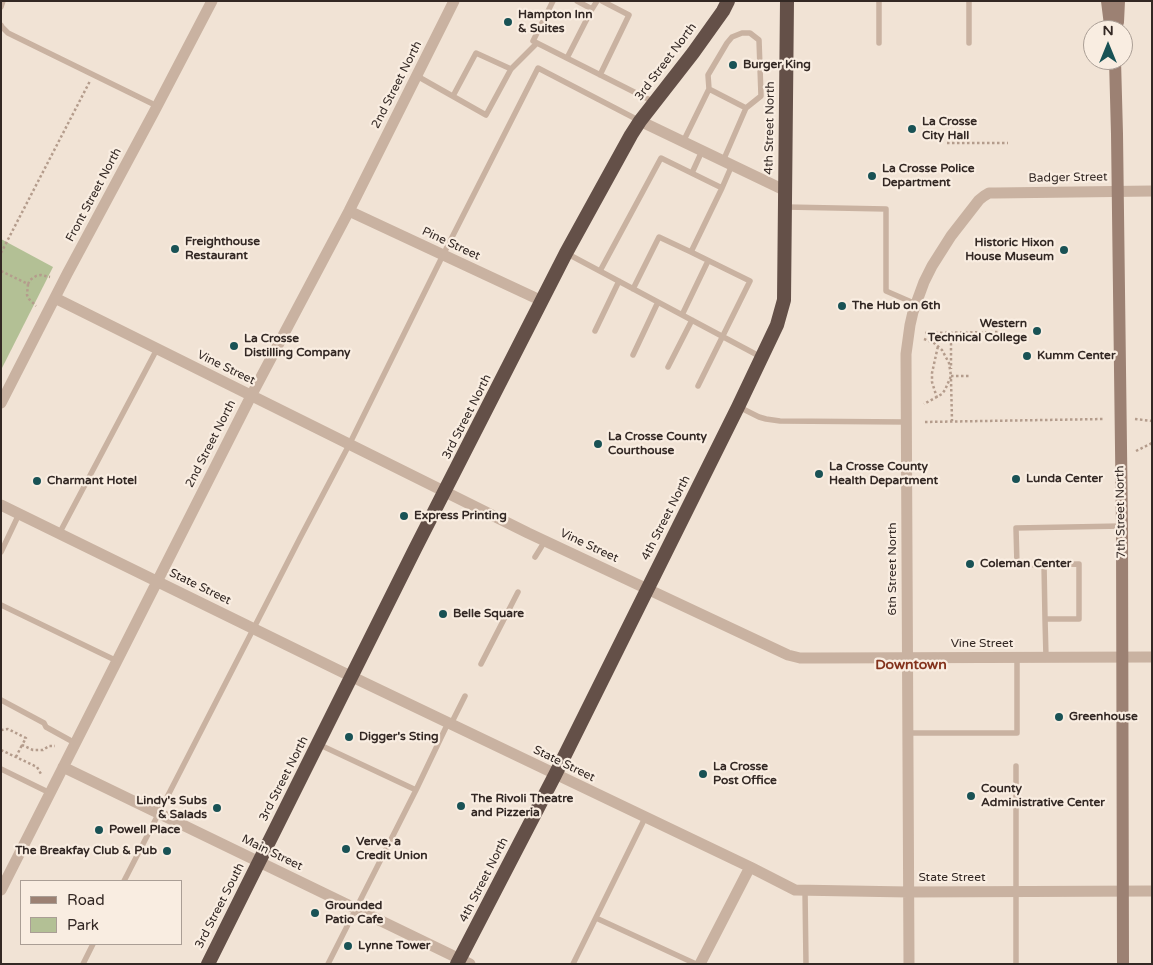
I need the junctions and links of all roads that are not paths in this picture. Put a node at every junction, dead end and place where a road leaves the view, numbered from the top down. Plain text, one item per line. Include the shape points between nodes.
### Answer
1 (3, 1) edge
2 (212, 1) edge
3 (454, 1) edge
4 (553, 1) edge
5 (577, 1) edge
6 (598, 1) edge
7 (602, 1) edge
8 (728, 1) edge
9 (787, 1) edge
10 (879, 1) edge
11 (969, 1) edge
12 (1107, 1) edge
13 (1119, 1) edge
14 (1, 7) edge
15 (592, 9) junction
16 (1109, 20) edge
17 (1118, 20) edge
18 (1, 25) edge
19 (537, 43) junction
20 (879, 43) dead end
21 (969, 43) dead end
22 (567, 58) junction
23 (511, 69) junction
24 (1115, 70) edge
25 (600, 75) junction
26 (417, 76) junction
27 (709, 89) junction
28 (453, 96) junction
29 (655, 102) junction
30 (157, 106) junction
31 (746, 108) junction
32 (640, 122) junction
33 (683, 142) junction
34 (702, 151) junction
35 (728, 163) junction
36 (692, 173) junction
37 (722, 188) junction
38 (784, 190) junction
39 (1118, 191) junction
40 (1152, 191) edge
41 (984, 196) joint
42 (784, 207) junction
43 (349, 211) junction
44 (691, 252) junction
45 (566, 253) junction
46 (443, 255) junction
47 (708, 261) junction
48 (600, 272) junction
49 (619, 281) junction
50 (633, 289) junction
51 (55, 298) junction
52 (542, 301) junction
53 (658, 302) junction
54 (916, 304) junction
55 (682, 315) junction
56 (692, 320) junction
57 (595, 331) dead end
58 (723, 337) junction
59 (157, 349) junction
60 (633, 355) dead end
61 (761, 357) junction
62 (668, 368) dead end
63 (698, 386) dead end
64 (251, 396) junction
65 (1, 403) edge
66 (738, 407) junction
67 (906, 422) junction
68 (349, 445) junction
69 (445, 492) junction
70 (1, 505) edge
71 (19, 514) junction
72 (1122, 526) junction
73 (60, 534) junction
74 (545, 541) junction
75 (1, 552) edge
76 (536, 557) dead end
77 (1044, 564) junction
78 (157, 582) junction
79 (647, 589) junction
80 (518, 592) dead end
81 (1, 605) edge
82 (1044, 619) junction
83 (254, 629) junction
84 (1046, 657) junction
85 (1122, 657) junction
86 (1152, 657) edge
87 (907, 658) junction
88 (1017, 658) junction
89 (117, 661) junction
90 (481, 664) dead end
91 (352, 677) junction
92 (466, 696) dead end
93 (1, 700) edge
94 (450, 724) junction
95 (908, 733) junction
96 (75, 743) junction
97 (318, 744) junction
98 (1016, 766) dead end
99 (63, 767) junction
100 (1, 769) edge
101 (555, 775) junction
102 (416, 790) junction
103 (50, 793) junction
104 (158, 813) junction
105 (645, 818) junction
106 (259, 863) junction
107 (750, 867) junction
108 (124, 880) edge
109 (1, 890) edge
110 (805, 891) junction
111 (1123, 891) junction
112 (1152, 891) edge
113 (908, 892) junction
114 (1016, 892) junction
115 (356, 908) junction
116 (596, 918) junction
117 (93, 945) edge
118 (462, 962) edge
119 (84, 964) edge
120 (209, 964) edge
121 (328, 964) edge
122 (573, 964) edge
123 (696, 964) edge
124 (700, 964) edge
125 (806, 964) edge
126 (909, 964) edge
127 (1016, 964) edge
128 (1123, 964) edge

1 - 14 lane
2 - 30 street, Front Street North
3 - 26 street, 2nd Street North
4 - 19 lane via 533,42
5 - 15 lane
6 - 15 lane
7 - 25 lane via 629,15
8 - 29 highway, 3rd Street North
9 - 38 highway, 4th Street North
10 - 20 lane
11 - 21 lane
12 - 16 main road
13 - 17 main road
15 - 22 lane
18 - 30 lane via 8,34
19 - 22 lane
19 - 23 lane
22 - 25 lane
23 - 28 lane via 476,53
23 - 28 lane via 486,115
24 - 39 main road, 7th Street North
25 - 29 lane
26 - 28 lane
26 - 43 street, 2nd Street North
27 - 31 lane
27 - 31 lane via 708,74 727,43 732,37 750,33 759,40 761,96
27 - 33 lane
29 - 32 highway, 3rd Street North
30 - 51 street, Front Street North
31 - 35 lane
32 - 33 street
32 - 45 highway, 3rd Street North
32 - 46 lane via 538,68
33 - 34 street
34 - 35 street
34 - 36 lane
35 - 37 lane
35 - 38 street
36 - 37 lane
36 - 48 lane via 661,158
37 - 44 lane
38 - 42 highway, 4th Street North
39 - 40 street, Badger Street
39 - 41 street, Badger Street via 989,193
39 - 72 main road, 7th Street North
41 - 54 street, 6th Street North via 941,251
42 - 54 lane via 886,209 886,290
42 - 61 highway, 4th Street North via 784,300
43 - 46 street, Pine Street
43 - 64 street, 2nd Street North
44 - 47 lane
44 - 50 lane via 659,237
45 - 48 lane
45 - 52 highway, 3rd Street North
46 - 52 street, Pine Street
46 - 68 lane
47 - 55 lane
47 - 58 lane via 750,281
48 - 49 lane
49 - 50 lane
49 - 57 lane
50 - 53 lane
51 - 59 street, Vine Street
51 - 65 street, Front Street North
52 - 69 highway, 3rd Street North
53 - 55 lane
53 - 60 lane
54 - 67 street, 6th Street North via 907,347
55 - 56 lane
56 - 58 lane
56 - 62 lane
58 - 61 lane
58 - 63 lane
59 - 64 street, Vine Street
59 - 73 lane
61 - 66 highway, 4th Street North
64 - 68 street, Vine Street
64 - 78 street, 2nd Street North
66 - 67 lane via 759,417 780,421
66 - 79 highway, 4th Street North
67 - 87 street, 6th Street North
68 - 69 street, Vine Street
68 - 83 lane
69 - 74 street, Vine Street
69 - 91 highway, 3rd Street North
70 - 71 street, State Street
71 - 73 street, State Street
71 - 75 lane
72 - 77 lane via 1016,528 1017,565
72 - 85 main road, 7th Street North
73 - 78 street, State Street
74 - 76 lane
74 - 79 street, Vine Street
77 - 82 lane
77 - 82 lane via 1079,564 1079,619
78 - 83 street, State Street
78 - 89 street, 2nd Street North
79 - 87 street, Vine Street via 788,655 800,658
79 - 101 highway, 4th Street North
80 - 90 lane
81 - 89 lane
82 - 84 lane
83 - 91 street, State Street
83 - 104 lane
84 - 85 street, Vine Street
84 - 88 street, Vine Street
85 - 86 street, Vine Street
85 - 111 main road, 7th Street North
87 - 88 street, Vine Street
87 - 95 street, 6th Street North
88 - 95 lane via 1017,734
89 - 96 street, 2nd Street North
91 - 94 street, State Street
91 - 97 highway, 3rd Street North
92 - 94 lane
93 - 96 lane
94 - 101 street, State Street
94 - 102 lane
95 - 113 street, 6th Street North
96 - 99 street, 2nd Street North
97 - 102 lane
97 - 106 highway, 3rd Street North
98 - 114 lane
99 - 103 street, 2nd Street North
99 - 104 street, Main Street
100 - 103 lane
101 - 105 street, State Street
101 - 118 highway, 4th Street North
102 - 115 lane
103 - 109 street, 2nd Street North
104 - 106 street, Main Street
104 - 108 lane
105 - 107 street, State Street
105 - 116 lane
106 - 115 street, Main Street
106 - 120 highway, 3rd Street South
107 - 110 street, State Street via 795,890
107 - 124 street
110 - 113 street, State Street
110 - 125 lane
111 - 112 street, State Street
111 - 114 street, State Street
111 - 128 main road, 7th Street North
113 - 114 street, State Street
113 - 126 street, 6th Street North
114 - 127 lane
115 - 118 street, Main Street
115 - 121 lane
116 - 122 lane
116 - 123 lane
117 - 119 lane

